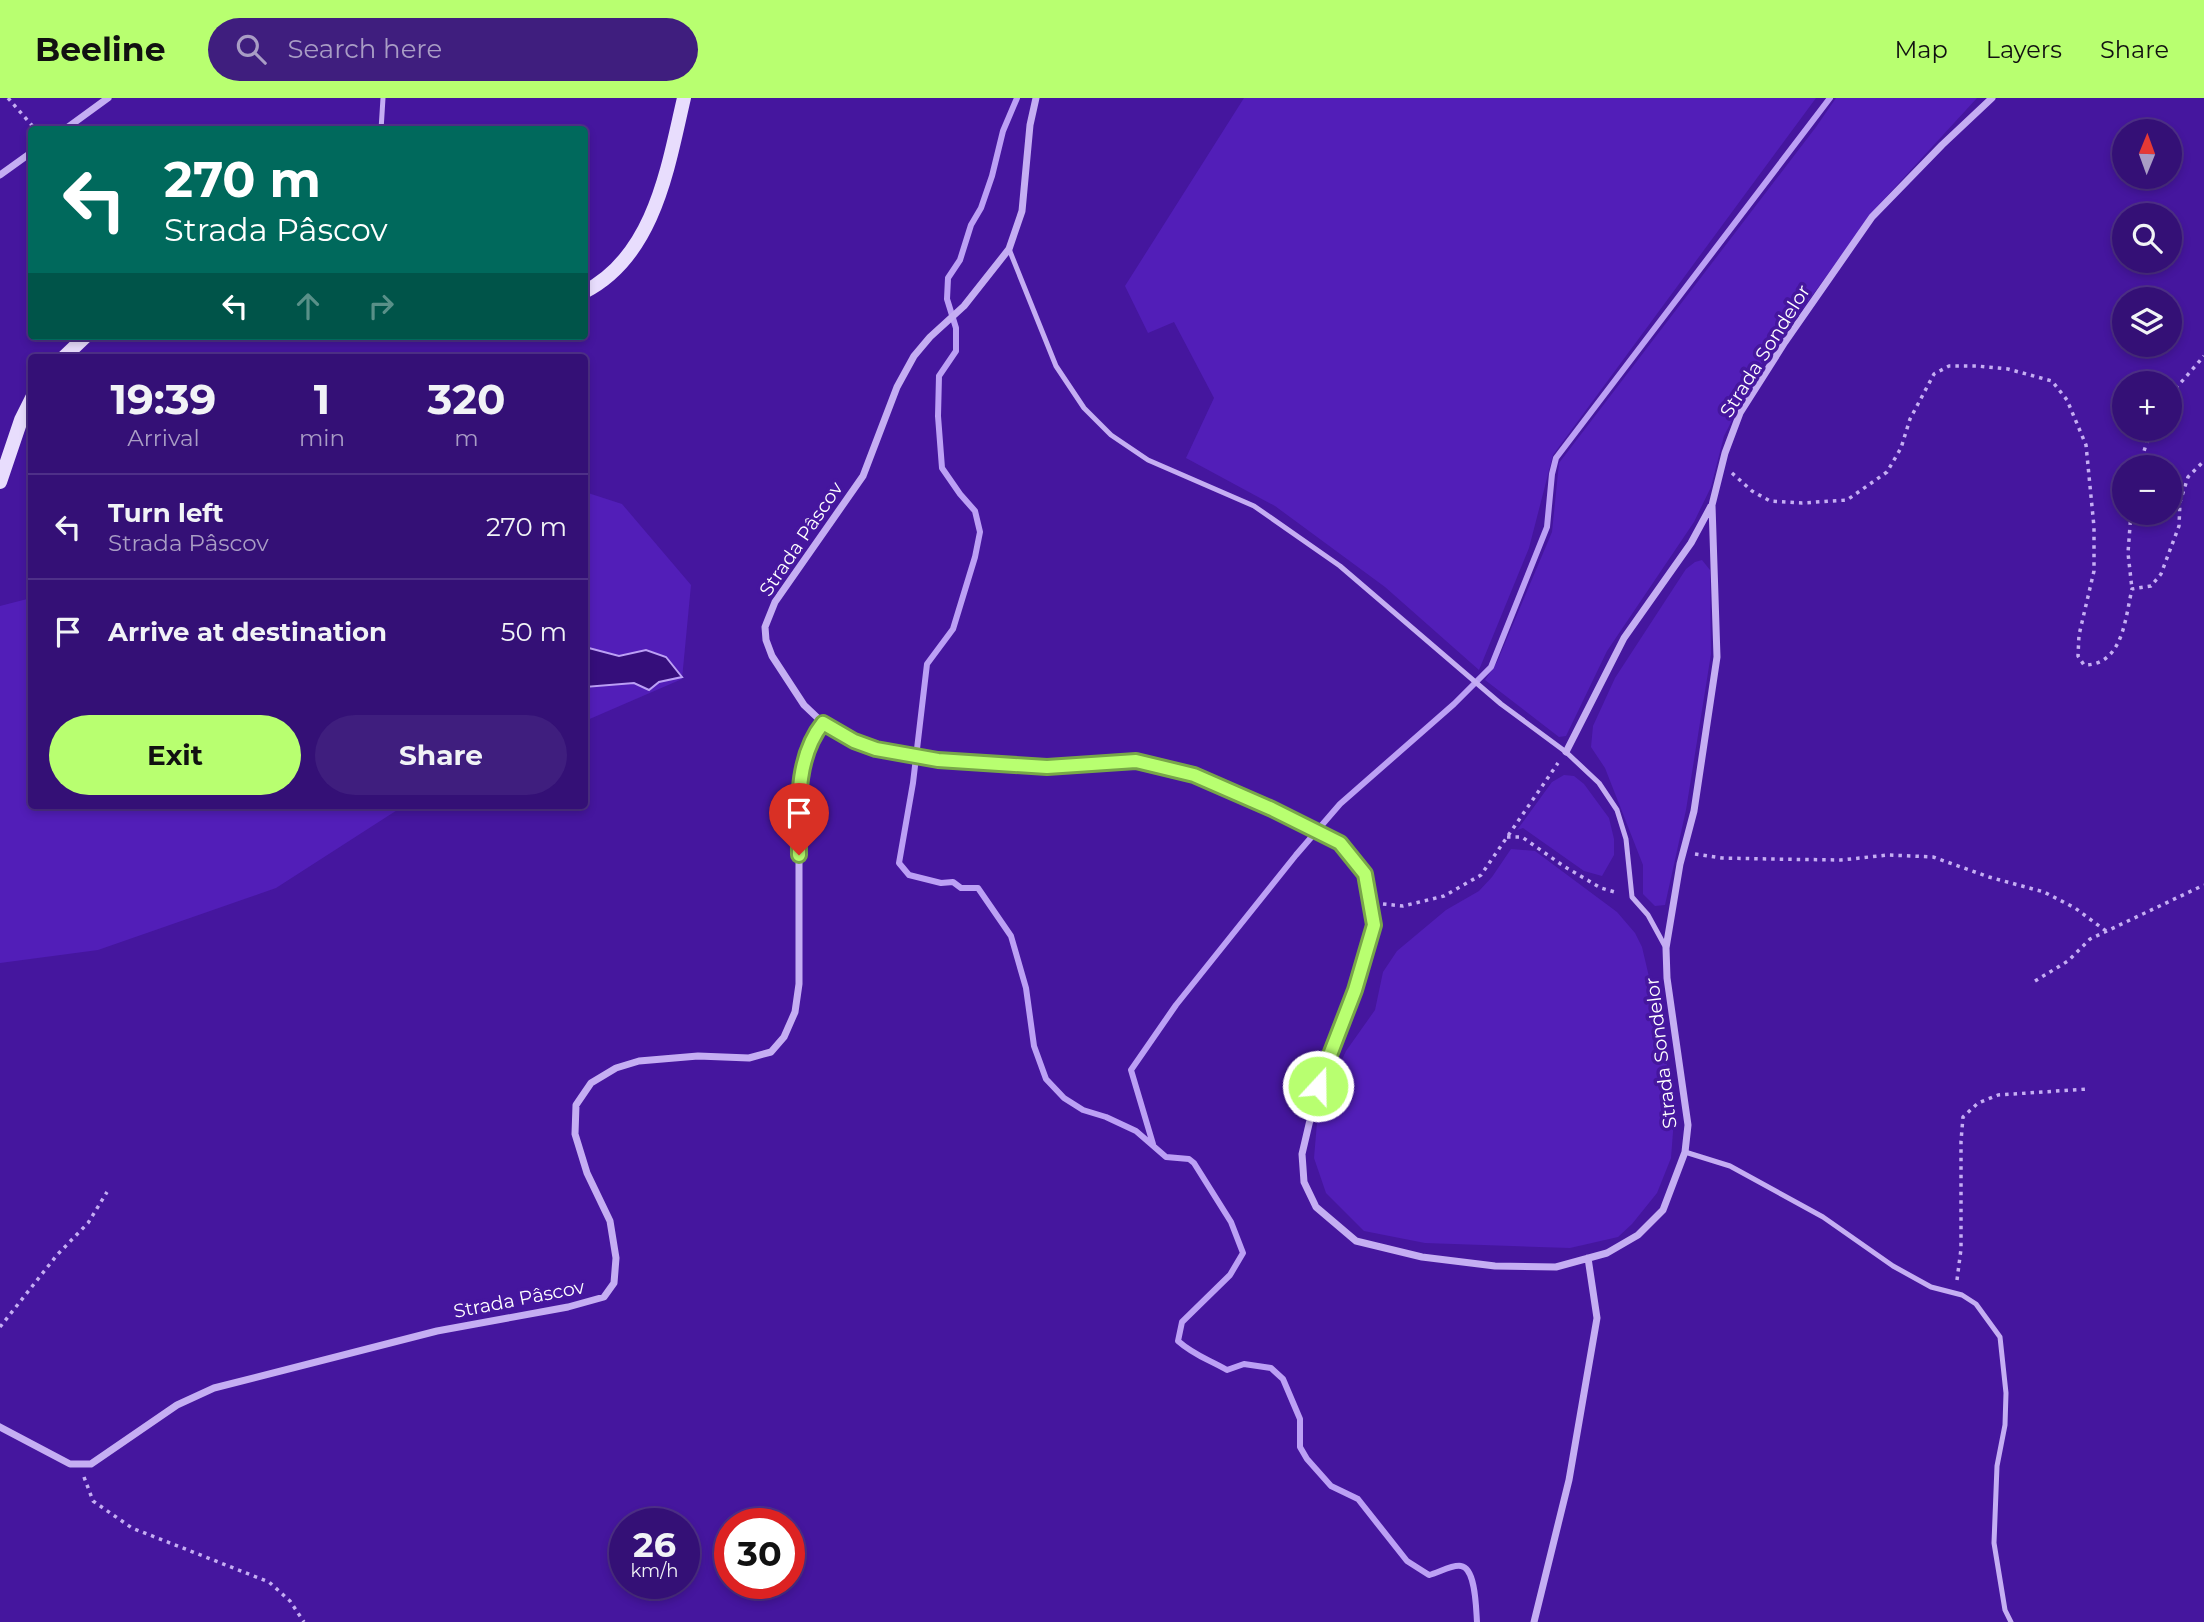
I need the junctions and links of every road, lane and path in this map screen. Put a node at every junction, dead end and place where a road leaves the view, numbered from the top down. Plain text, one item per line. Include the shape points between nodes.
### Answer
1 (8, 98) edge
2 (108, 98) edge
3 (383, 98) edge
4 (684, 98) edge
5 (1035, 98) edge
6 (1992, 98) edge
7 (32, 126) edge
8 (70, 126) edge
9 (381, 126) edge
10 (28, 155) edge
11 (0, 175) edge
12 (1009, 249) junction
13 (588, 289) edge
14 (82, 340) edge
15 (67, 354) edge
16 (2204, 356) edge
17 (2182, 381) edge
18 (28, 406) edge
19 (1725, 453) junction
20 (2204, 461) edge
21 (0, 482) edge
22 (1712, 505) junction
23 (2130, 525) edge
24 (2132, 589) junction
25 (823, 723) junction
26 (1566, 752) junction
27 (1507, 837) junction
28 (1683, 855) junction
29 (2204, 885) edge
30 (1632, 897) junction
31 (1370, 903) junction
32 (2106, 931) junction
33 (1666, 948) junction
34 (2035, 981) dead end
35 (2087, 1089) dead end
36 (1685, 1152) junction
37 (107, 1192) dead end
38 (1588, 1258) junction
39 (1950, 1292) junction
40 (0, 1327) edge
41 (0, 1427) edge
42 (80, 1465) junction
43 (304, 1622) edge
44 (1534, 1622) edge
45 (2011, 1622) edge

1 - 7 path
2 - 8 street
3 - 9 lane
4 - 13 main road via 658,198 639,240 619,265
5 - 12 street, Strada Pâscov via 1022,211
6 - 19 street, Strada Sondelor via 1872,217 1740,412
10 - 11 street
12 - 25 street, Strada Pâscov via 964,306 914,356 897,387 863,476 775,603 765,627 769,648 804,705
12 - 26 lane via 1056,366 1084,408 1111,435 1148,460 1254,506 1339,566 1501,704
14 - 15 main road
16 - 17 path
18 - 21 main road
19 - 22 street, Strada Sondelor
19 - 24 path via 1733,475 1770,501 1847,500 1887,472 1934,374 1949,366 1977,366 2052,381 2067,400 2087,445 2094,571 2079,635 2078,656 2084,665 2096,665 2110,657 2124,628
20 - 24 path via 2188,477 2179,526 2161,574 2151,586
22 - 26 street via 1624,638
22 - 28 street, Strada Sondelor via 1717,657
23 - 24 path
25 - 31 street, Strada Sondelor via 876,749 938,760 1047,767 1136,761 1194,775 1340,843 1365,874
25 - 42 street, Strada Pâscov via 813,735 803,766 799,984 784,1037 771,1052 749,1058 698,1056 639,1061 616,1068 591,1083 576,1105 575,1134 610,1221 616,1258 614,1283 604,1297 437,1331 214,1388 177,1405 90,1464
26 - 27 path
26 - 30 lane via 1599,783 1617,810 1626,839
27 - 30 path via 1522,837 1601,888
27 - 31 path via 1481,875 1444,896 1404,906
28 - 32 path via 1793,860 1933,857 2044,892
28 - 33 street, Strada Sondelor
29 - 32 path
30 - 33 lane
31 - 38 street, Strada Sondelor via 1374,925 1318,1086 1301,1154 1304,1182 1316,1207 1356,1241 1422,1257 1495,1266 1556,1267
32 - 34 path
33 - 36 street, Strada Sondelor via 1688,1125
35 - 39 path via 1998,1095 1978,1103 1963,1117 1961,1249 1959,1274
36 - 38 street, Strada Sondelor via 1663,1210 1638,1235
36 - 39 lane via 1730,1166 1768,1185 1893,1266
37 - 40 path via 88,1223
38 - 44 street via 1598,1318 1569,1480
39 - 45 lane via 1976,1304 2000,1337 2006,1394 1994,1543
41 - 42 street
42 - 43 path via 93,1500 122,1521 269,1582

